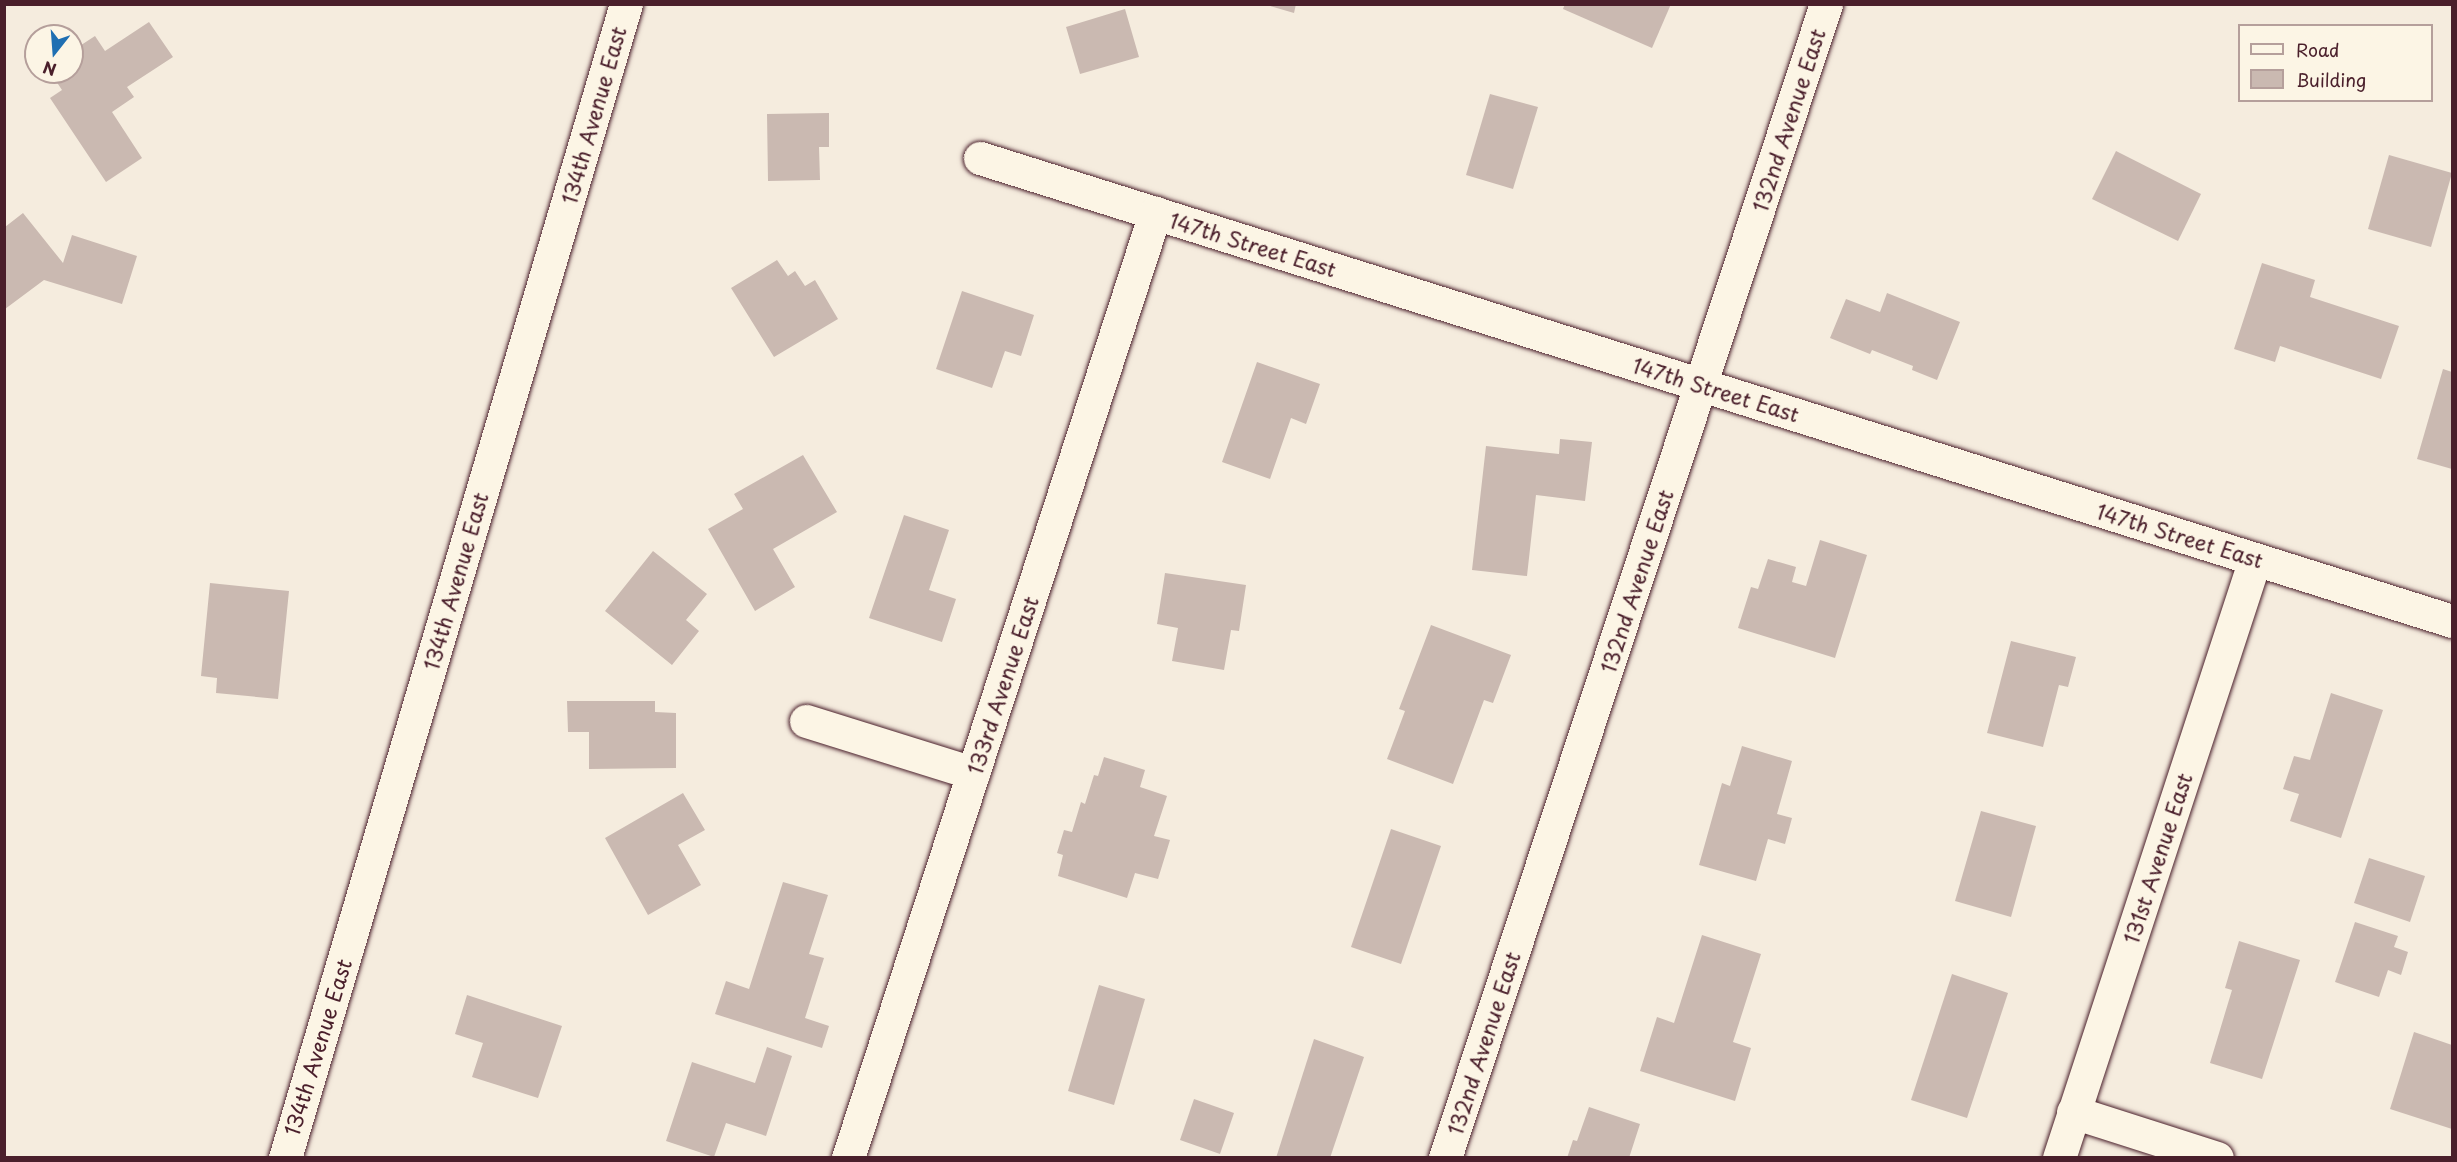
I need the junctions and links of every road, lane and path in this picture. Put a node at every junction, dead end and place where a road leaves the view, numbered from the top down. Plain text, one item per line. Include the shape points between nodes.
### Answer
1 (626, 4) edge
2 (1826, 4) edge
3 (980, 158) dead end
4 (1155, 213) junction
5 (1701, 385) junction
6 (2255, 559) junction
7 (2452, 621) edge
8 (806, 721) dead end
9 (973, 773) junction
10 (2073, 1113) junction
11 (285, 1158) edge
12 (848, 1158) edge
13 (1445, 1158) edge
14 (2059, 1158) edge
15 (2217, 1158) edge

1 - 11 street, 134th Avenue East
2 - 5 street, 132nd Avenue East
3 - 4 street, 147th Street East
4 - 5 street, 147th Street East
4 - 9 street, 133rd Avenue East
5 - 6 street, 147th Street East
5 - 13 street, 132nd Avenue East
6 - 7 street, 147th Street East
6 - 10 street, 131st Avenue East
8 - 9 street
9 - 12 street, 133rd Avenue East
10 - 14 street, 131st Avenue East
10 - 15 street

